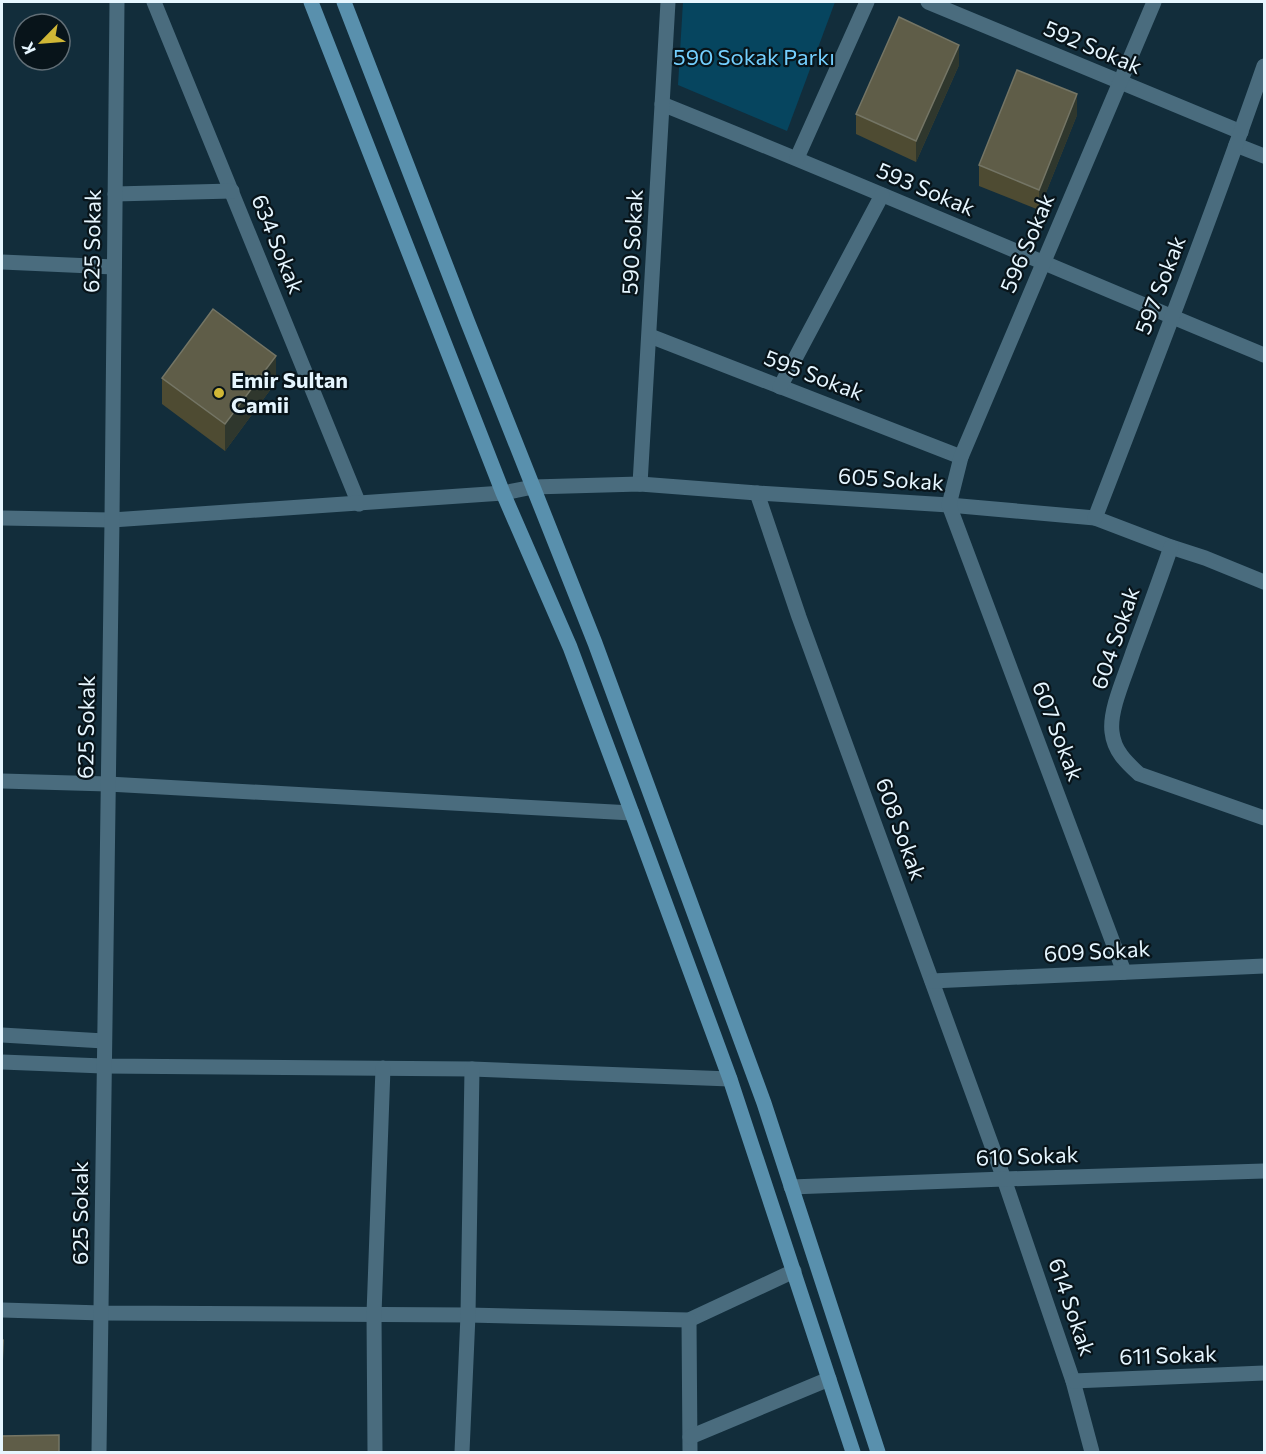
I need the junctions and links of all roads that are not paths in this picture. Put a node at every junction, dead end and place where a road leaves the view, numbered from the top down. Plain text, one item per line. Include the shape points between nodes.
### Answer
1 (117, 2) edge
2 (154, 2) edge
3 (311, 2) edge
4 (344, 2) edge
5 (668, 2) edge
6 (867, 2) edge
7 (928, 2) edge
8 (1154, 2) edge
9 (1264, 66) edge
10 (1119, 82) junction
11 (662, 104) junction
12 (1239, 139) junction
13 (1264, 156) edge
14 (797, 158) junction
15 (232, 191) junction
16 (115, 194) junction
17 (882, 195) junction
18 (2, 262) edge
19 (1044, 262) junction
20 (114, 267) junction
21 (1172, 317) junction
22 (650, 336) junction
23 (1264, 355) edge
24 (780, 387) junction
25 (962, 457) junction
26 (640, 484) junction
27 (533, 487) junction
28 (503, 493) junction
29 (757, 493) junction
30 (358, 504) junction
31 (949, 505) junction
32 (2, 518) edge
33 (1095, 518) junction
34 (112, 520) junction
35 (1171, 547) junction
36 (1264, 582) edge
37 (2, 781) edge
38 (108, 784) junction
39 (632, 813) junction
40 (1264, 818) edge
41 (1264, 966) edge
42 (1124, 972) junction
43 (932, 981) junction
44 (2, 1035) edge
45 (104, 1041) junction
46 (2, 1062) edge
47 (103, 1066) junction
48 (383, 1068) junction
49 (472, 1069) junction
50 (730, 1079) junction
51 (1264, 1171) edge
52 (1004, 1179) junction
53 (791, 1187) junction
54 (794, 1271) junction
55 (2, 1310) edge
56 (102, 1313) junction
57 (374, 1314) junction
58 (468, 1315) junction
59 (689, 1320) junction
60 (1264, 1373) edge
61 (829, 1379) junction
62 (1073, 1382) junction
63 (690, 1437) junction
64 (99, 1452) edge
65 (375, 1452) edge
66 (462, 1452) edge
67 (690, 1452) edge
68 (853, 1452) edge
69 (878, 1452) edge
70 (1092, 1452) edge

1 - 16 street, 625 Sokak
2 - 15 street, 634 Sokak
3 - 28 street
4 - 27 street
5 - 11 street, 590 Sokak
6 - 14 street
7 - 10 street, 592 Sokak
8 - 10 street, 596 Sokak
9 - 12 street, 597 Sokak
10 - 12 street, 592 Sokak
10 - 19 street, 596 Sokak
11 - 14 street, 593 Sokak
11 - 22 street, 590 Sokak
12 - 13 street, 592 Sokak
12 - 21 street, 597 Sokak
14 - 17 street, 593 Sokak
15 - 16 street
15 - 30 street, 634 Sokak
16 - 20 street, 625 Sokak
17 - 19 street, 593 Sokak
17 - 24 street
18 - 20 street
19 - 21 street, 593 Sokak
19 - 25 street, 596 Sokak
20 - 34 street, 625 Sokak
21 - 23 street, 593 Sokak
21 - 33 street, 597 Sokak
22 - 24 street, 595 Sokak
22 - 26 street, 590 Sokak
24 - 25 street, 595 Sokak
25 - 31 street, 596 Sokak
26 - 27 street, 605 Sokak
26 - 29 street, 605 Sokak
27 - 28 street, 605 Sokak
27 - 53 street via 595,643 764,1103
28 - 30 street, 605 Sokak
28 - 39 street via 570,647
29 - 31 street, 605 Sokak
29 - 43 street, 608 Sokak
30 - 34 street, 605 Sokak
31 - 33 street, 605 Sokak
31 - 42 street, 607 Sokak
32 - 34 street, 605 Sokak
33 - 35 street, 605 Sokak
34 - 38 street, 625 Sokak
35 - 36 street, 605 Sokak
35 - 40 street, 604 Sokak via 1113,714 1111,732 1115,746 1139,774
37 - 38 street
38 - 39 street
38 - 45 street, 625 Sokak
39 - 50 street
41 - 42 street, 609 Sokak
42 - 43 street, 609 Sokak
43 - 52 street, 608 Sokak
44 - 45 street
45 - 47 street, 625 Sokak
46 - 47 street
47 - 48 street
47 - 56 street, 625 Sokak
48 - 49 street
48 - 57 street
49 - 50 street
49 - 58 street
50 - 54 street
51 - 52 street, 610 Sokak
52 - 53 street, 610 Sokak
52 - 62 street, 614 Sokak
53 - 69 street
54 - 59 street
54 - 61 street
55 - 56 street
56 - 57 street
56 - 64 street, 625 Sokak
57 - 58 street
57 - 65 street
58 - 59 street
58 - 66 street
59 - 63 street
60 - 62 street, 611 Sokak
61 - 63 street
61 - 68 street
62 - 70 street, 614 Sokak
63 - 67 street

